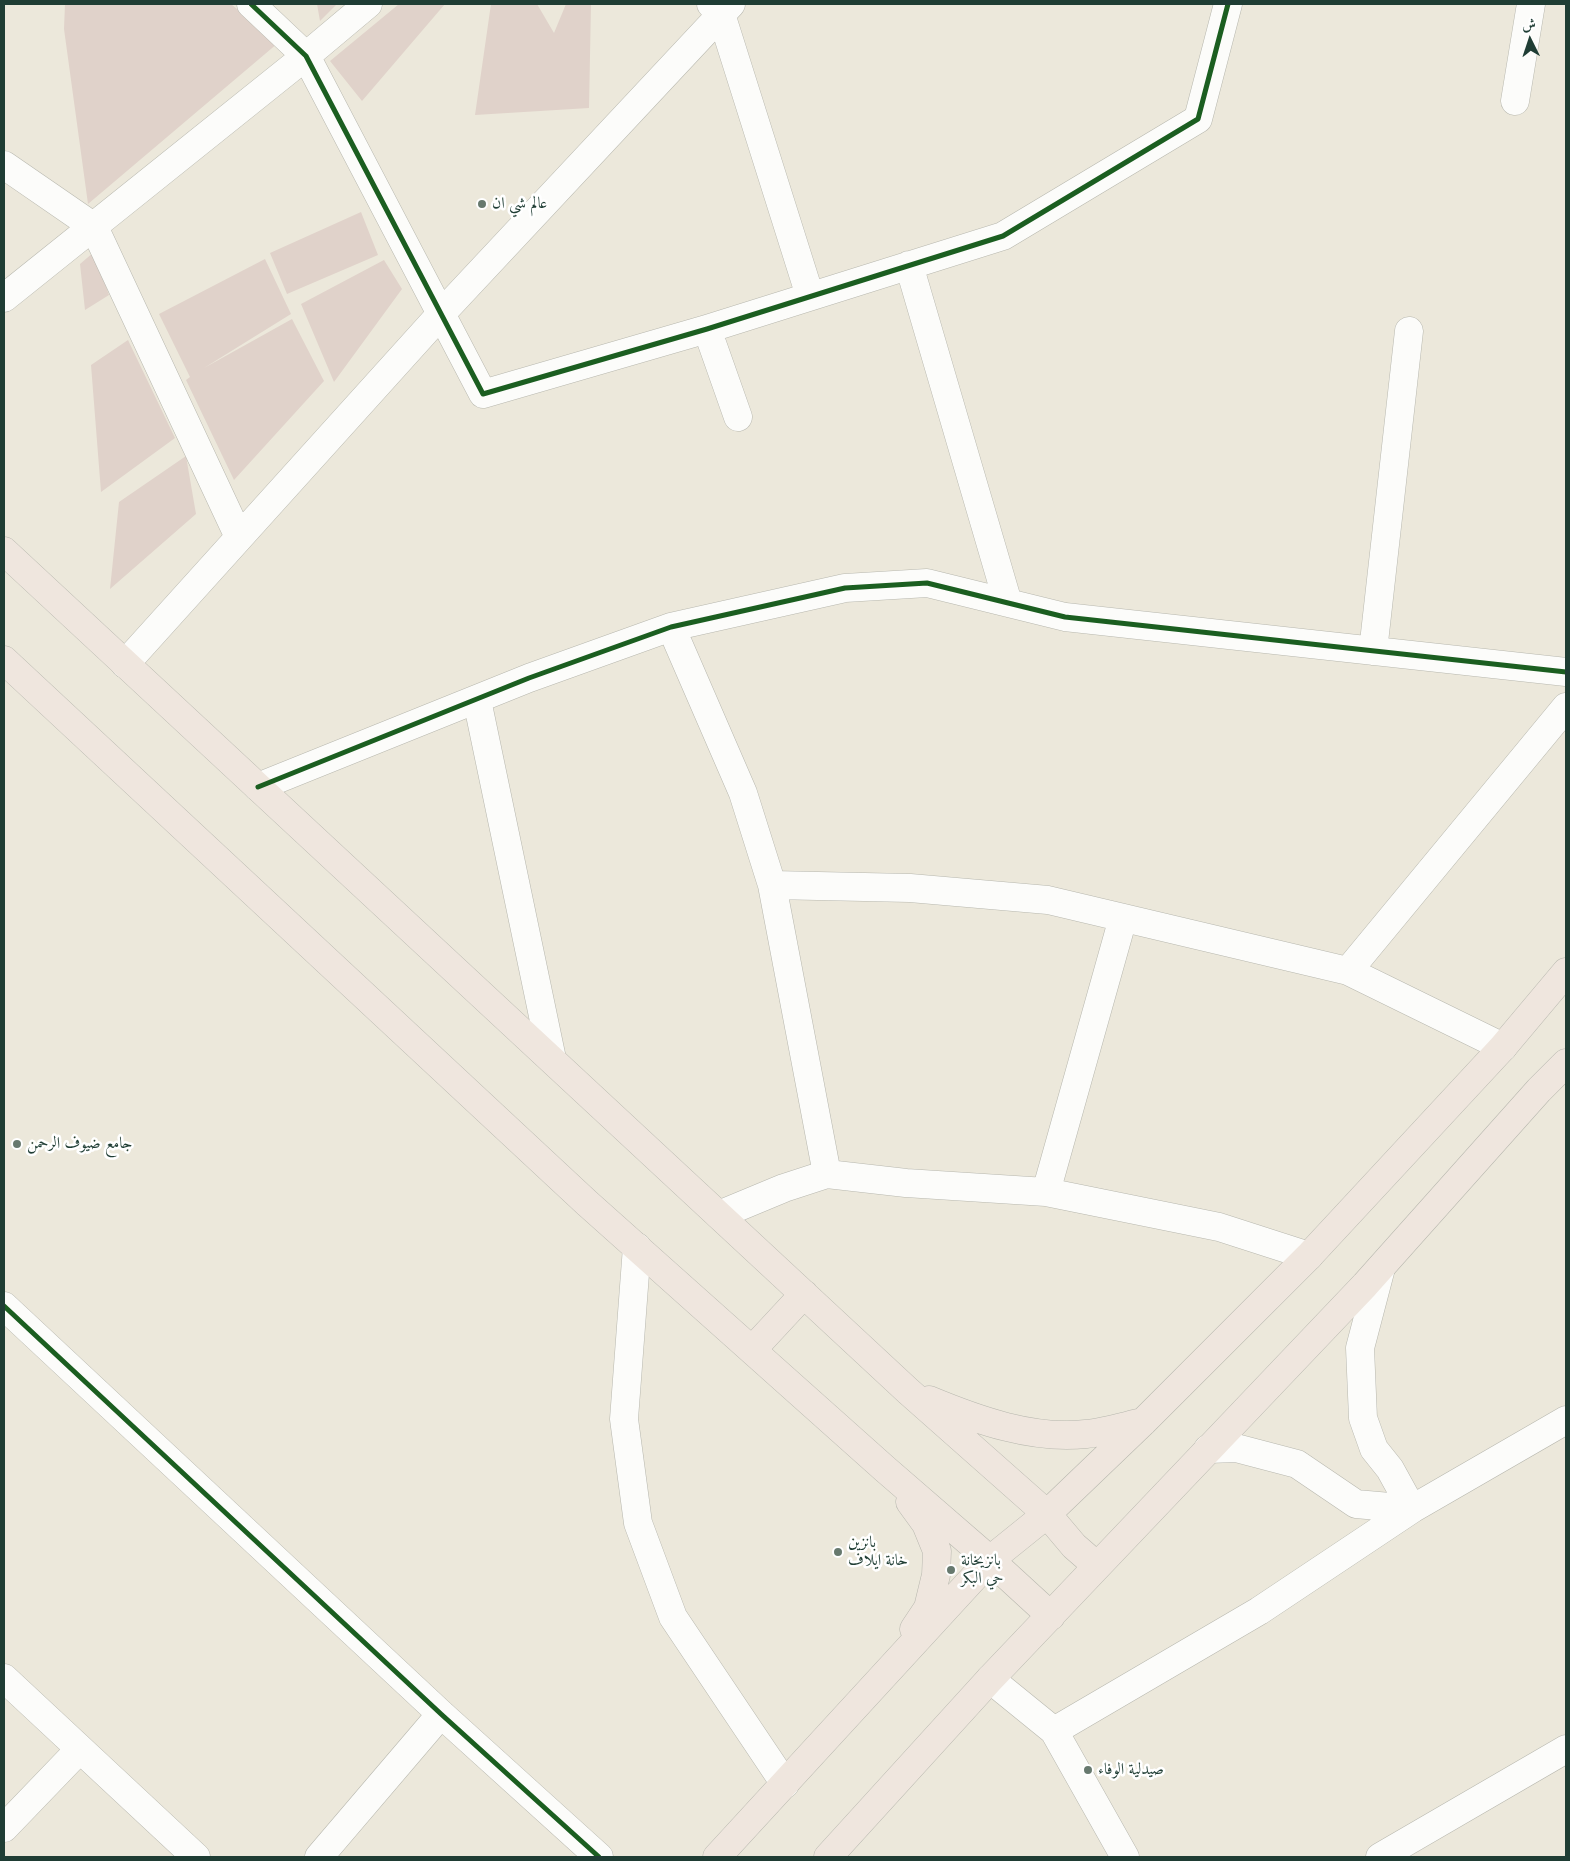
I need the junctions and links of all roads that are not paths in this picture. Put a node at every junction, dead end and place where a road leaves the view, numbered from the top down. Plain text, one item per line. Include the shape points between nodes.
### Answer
1 (250, 4) edge
2 (368, 4) edge
3 (1228, 4) edge
4 (1531, 4) edge
5 (721, 7) edge
6 (306, 56) junction
7 (1516, 101) dead end
8 (4, 165) edge
9 (94, 227) junction
10 (909, 265) junction
11 (810, 296) junction
12 (4, 298) edge
13 (440, 315) junction
14 (707, 329) junction
15 (1409, 331) dead end
16 (738, 417) dead end
17 (239, 538) junction
18 (4, 551) edge
19 (1008, 603) junction
20 (671, 627) junction
21 (1373, 651) junction
22 (4, 660) edge
23 (125, 664) junction
24 (1566, 672) edge
25 (477, 700) junction
26 (1566, 707) edge
27 (258, 787) junction
28 (772, 885) junction
29 (1123, 918) junction
30 (1348, 971) junction
31 (1566, 972) edge
32 (1504, 1046) junction
33 (552, 1060) junction
34 (1566, 1063) edge
35 (827, 1174) junction
36 (1046, 1192) junction
37 (719, 1215) junction
38 (637, 1247) junction
39 (1310, 1256) junction
40 (1381, 1268) junction
41 (804, 1294) junction
42 (4, 1306) edge
43 (752, 1350) junction
44 (908, 1391) junction
45 (1566, 1420) edge
46 (1143, 1422) junction
47 (1208, 1449) junction
48 (886, 1469) junction
49 (1412, 1509) junction
50 (1047, 1514) junction
51 (990, 1560) junction
52 (1097, 1566) junction
53 (1051, 1616) junction
54 (886, 1676) junction
55 (4, 1678) edge
56 (990, 1679) junction
57 (441, 1714) junction
58 (1054, 1731) junction
59 (80, 1749) junction
60 (1566, 1749) edge
61 (785, 1784) junction
62 (4, 1828) edge
63 (196, 1857) edge
64 (319, 1857) edge
65 (599, 1857) edge
66 (717, 1857) edge
67 (828, 1857) edge
68 (1125, 1857) edge
69 (1380, 1857) edge

1 - 6 street
2 - 6 street
3 - 10 street via 1198,119 1003,236
4 - 7 street
5 - 11 street
5 - 13 street
6 - 9 street
6 - 13 street
8 - 9 street
9 - 12 street
9 - 17 street
10 - 11 street
10 - 19 street
11 - 14 street
13 - 14 street via 483,394
13 - 17 street
14 - 16 street
15 - 21 street
17 - 23 street
18 - 23 main road
19 - 20 street via 927,583 845,588
19 - 21 street via 1065,617
20 - 25 street via 528,678
20 - 28 street via 743,793
21 - 24 street
22 - 38 main road
23 - 27 main road
25 - 27 street
25 - 33 street
26 - 30 street
27 - 33 main road
28 - 29 street via 910,888 1048,900
28 - 35 street
29 - 30 street
29 - 36 street
30 - 32 street
31 - 32 main road
32 - 39 main road
33 - 37 main road
34 - 40 main road
35 - 36 street
35 - 37 street
36 - 39 street via 1219,1227
37 - 41 main road
38 - 43 main road
38 - 61 street via 624,1419 638,1523 673,1617
39 - 46 main road
40 - 47 main road
40 - 49 street via 1360,1348 1363,1418 1374,1449 1390,1469
41 - 43 main road
41 - 44 main road
42 - 57 street
43 - 48 main road
44 - 46 main road via 966,1415 1047,1434 1086,1434
44 - 50 main road
45 - 49 street
46 - 50 main road
47 - 49 street via 1236,1448 1297,1464 1356,1504
47 - 52 main road
48 - 51 main road
48 - 54 main road via 926,1524 937,1551 936,1575 928,1608
49 - 58 street via 1259,1611
50 - 51 main road
50 - 52 main road via 1074,1546
51 - 53 main road
51 - 54 main road
52 - 53 main road
53 - 56 main road
54 - 61 main road
55 - 59 street
56 - 58 street
56 - 67 main road
57 - 64 street
57 - 65 street
58 - 68 street
59 - 62 street
59 - 63 street
60 - 69 street
61 - 66 main road

